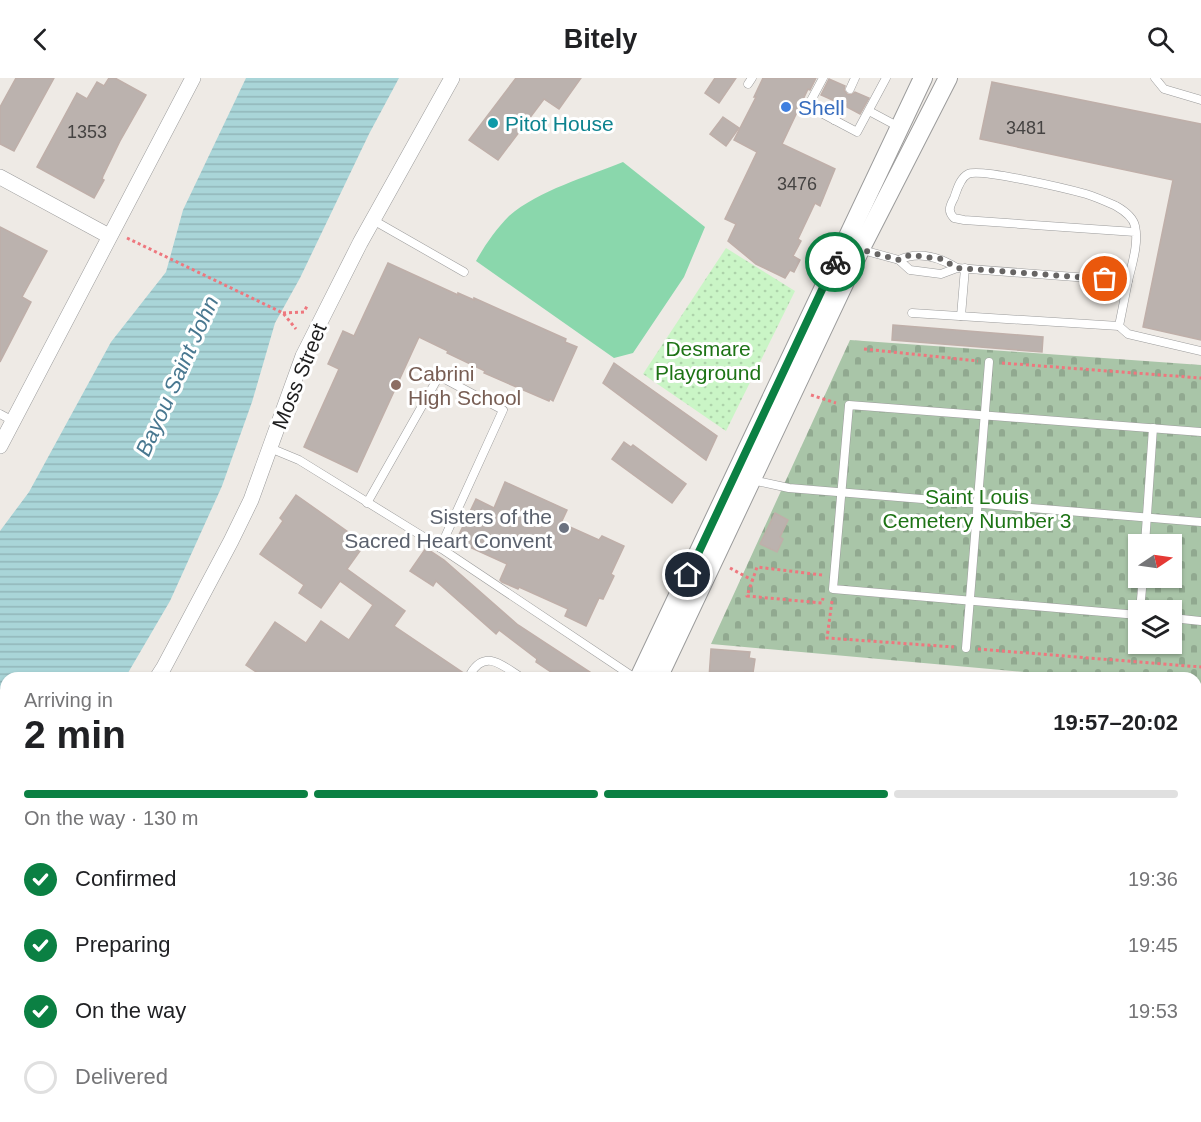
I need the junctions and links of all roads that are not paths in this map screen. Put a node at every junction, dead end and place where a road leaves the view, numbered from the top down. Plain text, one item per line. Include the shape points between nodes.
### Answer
1 (192, 78) edge
2 (452, 78) edge
3 (823, 78) edge
4 (855, 78) edge
5 (886, 78) edge
6 (923, 78) edge
7 (948, 78) edge
8 (1155, 78) edge
9 (850, 89) dead end
10 (1201, 100) edge
11 (842, 105) dead end
12 (868, 111) junction
13 (834, 120) junction
14 (899, 127) junction
15 (0, 177) edge
16 (373, 220) junction
17 (1135, 232) junction
18 (111, 233) junction
19 (852, 247) junction
20 (899, 260) junction
21 (961, 268) junction
22 (464, 272) dead end
23 (1128, 281) junction
24 (912, 313) dead end
25 (961, 316) junction
26 (1119, 326) junction
27 (1201, 351) edge
28 (988, 362) road end
29 (984, 415) junction
30 (7, 417) edge
31 (1154, 428) junction
32 (1201, 432) edge
33 (0, 446) edge
34 (270, 448) junction
35 (744, 476) junction
36 (842, 492) junction
37 (367, 503) junction
38 (977, 503) junction
39 (1147, 517) junction
40 (1201, 522) edge
41 (1146, 534) edge
42 (440, 548) junction
43 (969, 601) junction
44 (1128, 614) edge
45 (1182, 619) edge
46 (1201, 621) edge
47 (966, 648) road end
48 (164, 672) edge
49 (472, 672) edge
50 (512, 672) edge
51 (628, 672) edge
52 (640, 672) edge
53 (661, 672) edge

1 - 18 street
2 - 16 street, Moss Street
3 - 13 lane via 808,106
4 - 9 lane
5 - 12 lane
6 - 14 street
7 - 19 street
8 - 10 lane via 1164,89
11 - 13 lane
12 - 13 lane via 857,132
12 - 14 lane
14 - 19 street
15 - 18 street
16 - 22 lane
16 - 34 street, Moss Street via 303,356
17 - 17 lane via 1135,225 1118,207 1088,195 978,173 962,178 950,207 954,219
17 - 23 lane
18 - 30 street
19 - 20 lane
19 - 35 street
20 - 21 lane via 910,255 942,259
20 - 21 lane via 910,270 941,274
21 - 23 lane
21 - 25 lane
23 - 26 lane
24 - 25 lane
25 - 26 lane
26 - 27 lane via 1128,334
28 - 29 lane
29 - 31 lane
29 - 36 lane via 849,405
29 - 38 lane
30 - 33 street
31 - 32 lane
31 - 39 lane
34 - 37 lane via 299,460
34 - 48 street, Moss Street via 251,500
35 - 36 lane via 789,488
35 - 52 street
35 - 53 street via 714,560
36 - 38 lane
36 - 43 lane via 833,590
37 - 42 lane
37 - 42 lane via 439,376 502,410
38 - 39 lane
38 - 43 lane
39 - 40 lane
39 - 41 lane
42 - 51 lane
43 - 44 lane
43 - 47 lane
45 - 46 lane
49 - 50 lane via 476,664 492,660

